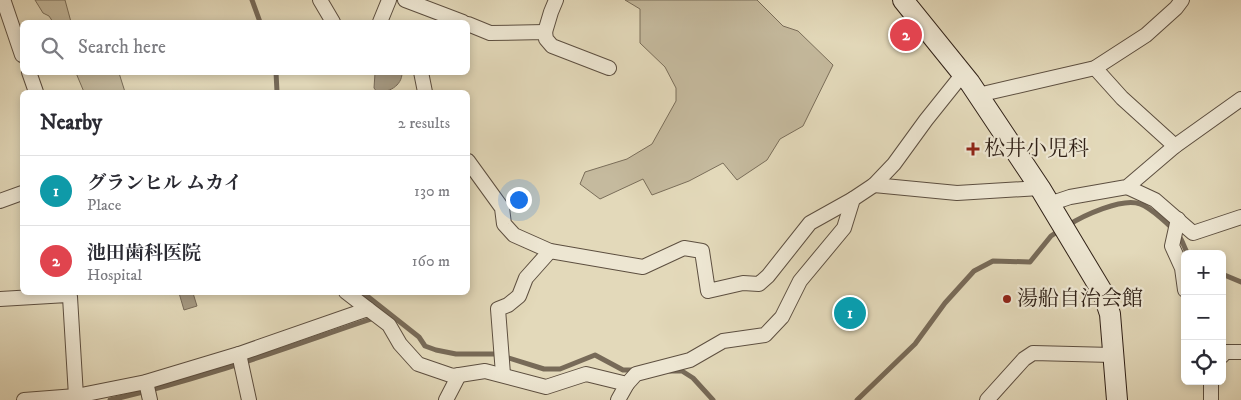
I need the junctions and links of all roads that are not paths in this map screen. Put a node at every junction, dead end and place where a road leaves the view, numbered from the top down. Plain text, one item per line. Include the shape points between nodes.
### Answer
1 (0, 0) edge
2 (320, 0) edge
3 (389, 0) edge
4 (404, 0) edge
5 (556, 0) edge
6 (903, 0) edge
7 (1182, 0) edge
8 (332, 20) edge
9 (381, 20) edge
10 (458, 20) edge
11 (470, 25) edge
12 (545, 32) junction
13 (20, 49) edge
14 (609, 68) dead end
15 (1095, 68) junction
16 (30, 75) edge
17 (422, 75) edge
18 (962, 75) junction
19 (35, 90) edge
20 (425, 90) edge
21 (978, 95) junction
22 (1241, 99) edge
23 (1175, 146) junction
24 (470, 164) edge
25 (874, 185) junction
26 (1127, 187) junction
27 (20, 194) edge
28 (1045, 196) junction
29 (853, 199) junction
30 (0, 201) edge
31 (1241, 217) edge
32 (1178, 219) junction
33 (550, 251) junction
34 (1181, 266) edge
35 (350, 295) edge
36 (0, 299) edge
37 (368, 309) junction
38 (1226, 352) edge
39 (1241, 352) edge
40 (239, 354) junction
41 (1112, 355) junction
42 (503, 374) junction
43 (459, 375) junction
44 (146, 382) junction
45 (627, 384) junction
46 (1211, 385) edge
47 (546, 388) junction
48 (76, 396) junction
49 (24, 400) edge
50 (150, 400) edge
51 (249, 400) edge
52 (446, 400) edge
53 (540, 400) edge
54 (618, 400) edge
55 (988, 400) edge
56 (1117, 400) edge
57 (1211, 400) edge

1 - 13 street via 4,2
2 - 8 street
3 - 9 street
4 - 10 street
5 - 12 street
6 - 18 street
7 - 15 street via 1146,35
11 - 12 street via 490,33
12 - 14 street via 552,46
15 - 21 street
15 - 23 street via 1122,98
16 - 19 street
17 - 20 street
18 - 21 street
18 - 25 street
21 - 28 street
22 - 23 street
23 - 26 street
24 - 33 street via 502,208 504,224 514,235
25 - 28 street via 957,193
25 - 29 street
26 - 28 street via 1070,197
26 - 32 street via 1155,200
27 - 30 street
28 - 41 street via 1103,293 1110,314
29 - 33 street via 810,224 759,284 743,283 708,291 702,251 684,248 643,268
29 - 45 street via 844,228 800,281 782,317 765,335 723,342 690,360 636,374
31 - 32 street via 1193,233
32 - 34 street via 1172,246
33 - 42 street via 526,278 519,296 498,309
35 - 37 street
36 - 48 street via 70,297
37 - 40 street
37 - 43 street via 389,325 400,344 418,364 453,376
38 - 39 street
40 - 44 street
40 - 51 street
41 - 55 street via 1033,353
41 - 56 street
42 - 43 street via 485,371
42 - 47 street
43 - 52 street
44 - 48 street
44 - 50 street
45 - 47 street via 586,374
45 - 54 street
46 - 57 street
47 - 53 street
48 - 49 street

